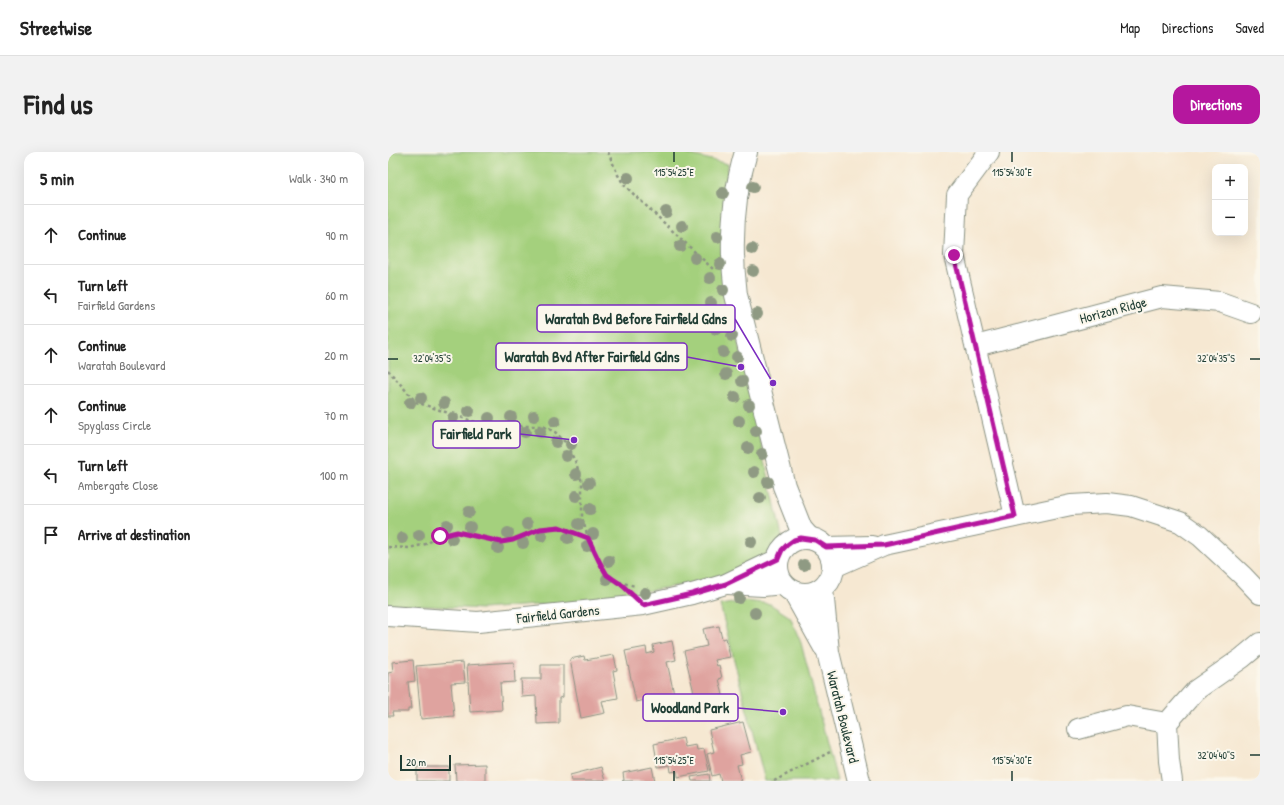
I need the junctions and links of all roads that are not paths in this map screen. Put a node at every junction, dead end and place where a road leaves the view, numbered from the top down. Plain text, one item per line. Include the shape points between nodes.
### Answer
1 (746, 152) edge
2 (989, 152) edge
3 (1250, 313) dead end
4 (976, 346) junction
5 (784, 486) junction
6 (1015, 516) junction
7 (823, 551) junction
8 (780, 555) junction
9 (726, 584) junction
10 (788, 588) junction
11 (822, 589) junction
12 (1260, 594) edge
13 (388, 616) edge
14 (1260, 643) edge
15 (828, 652) junction
16 (1167, 723) junction
17 (1078, 729) dead end
18 (859, 781) edge
19 (1172, 781) edge

1 - 5 street, Waratah Boulevard via 737,189 733,227 733,270 741,315
2 - 4 street via 957,195 954,255
3 - 4 street, Horizon Ridge via 1220,302 1162,297
4 - 6 street
5 - 7 street, Waratah Boulevard via 801,529
5 - 8 street, Waratah Boulevard
6 - 7 street via 884,545
6 - 12 street via 1070,505 1107,503 1154,513 1180,522 1200,536
7 - 8 street via 794,540
7 - 11 street via 832,575
8 - 9 street, Fairfield Gardens
8 - 10 street, Waratah Boulevard via 777,568 779,576
9 - 10 street, Fairfield Gardens
9 - 13 street, Fairfield Gardens via 643,605 478,622
10 - 11 street via 808,594
10 - 15 street, Waratah Boulevard
11 - 15 street, Waratah Boulevard
14 - 16 street via 1196,690
15 - 18 street, Waratah Boulevard
16 - 17 street via 1127,716
16 - 19 street

